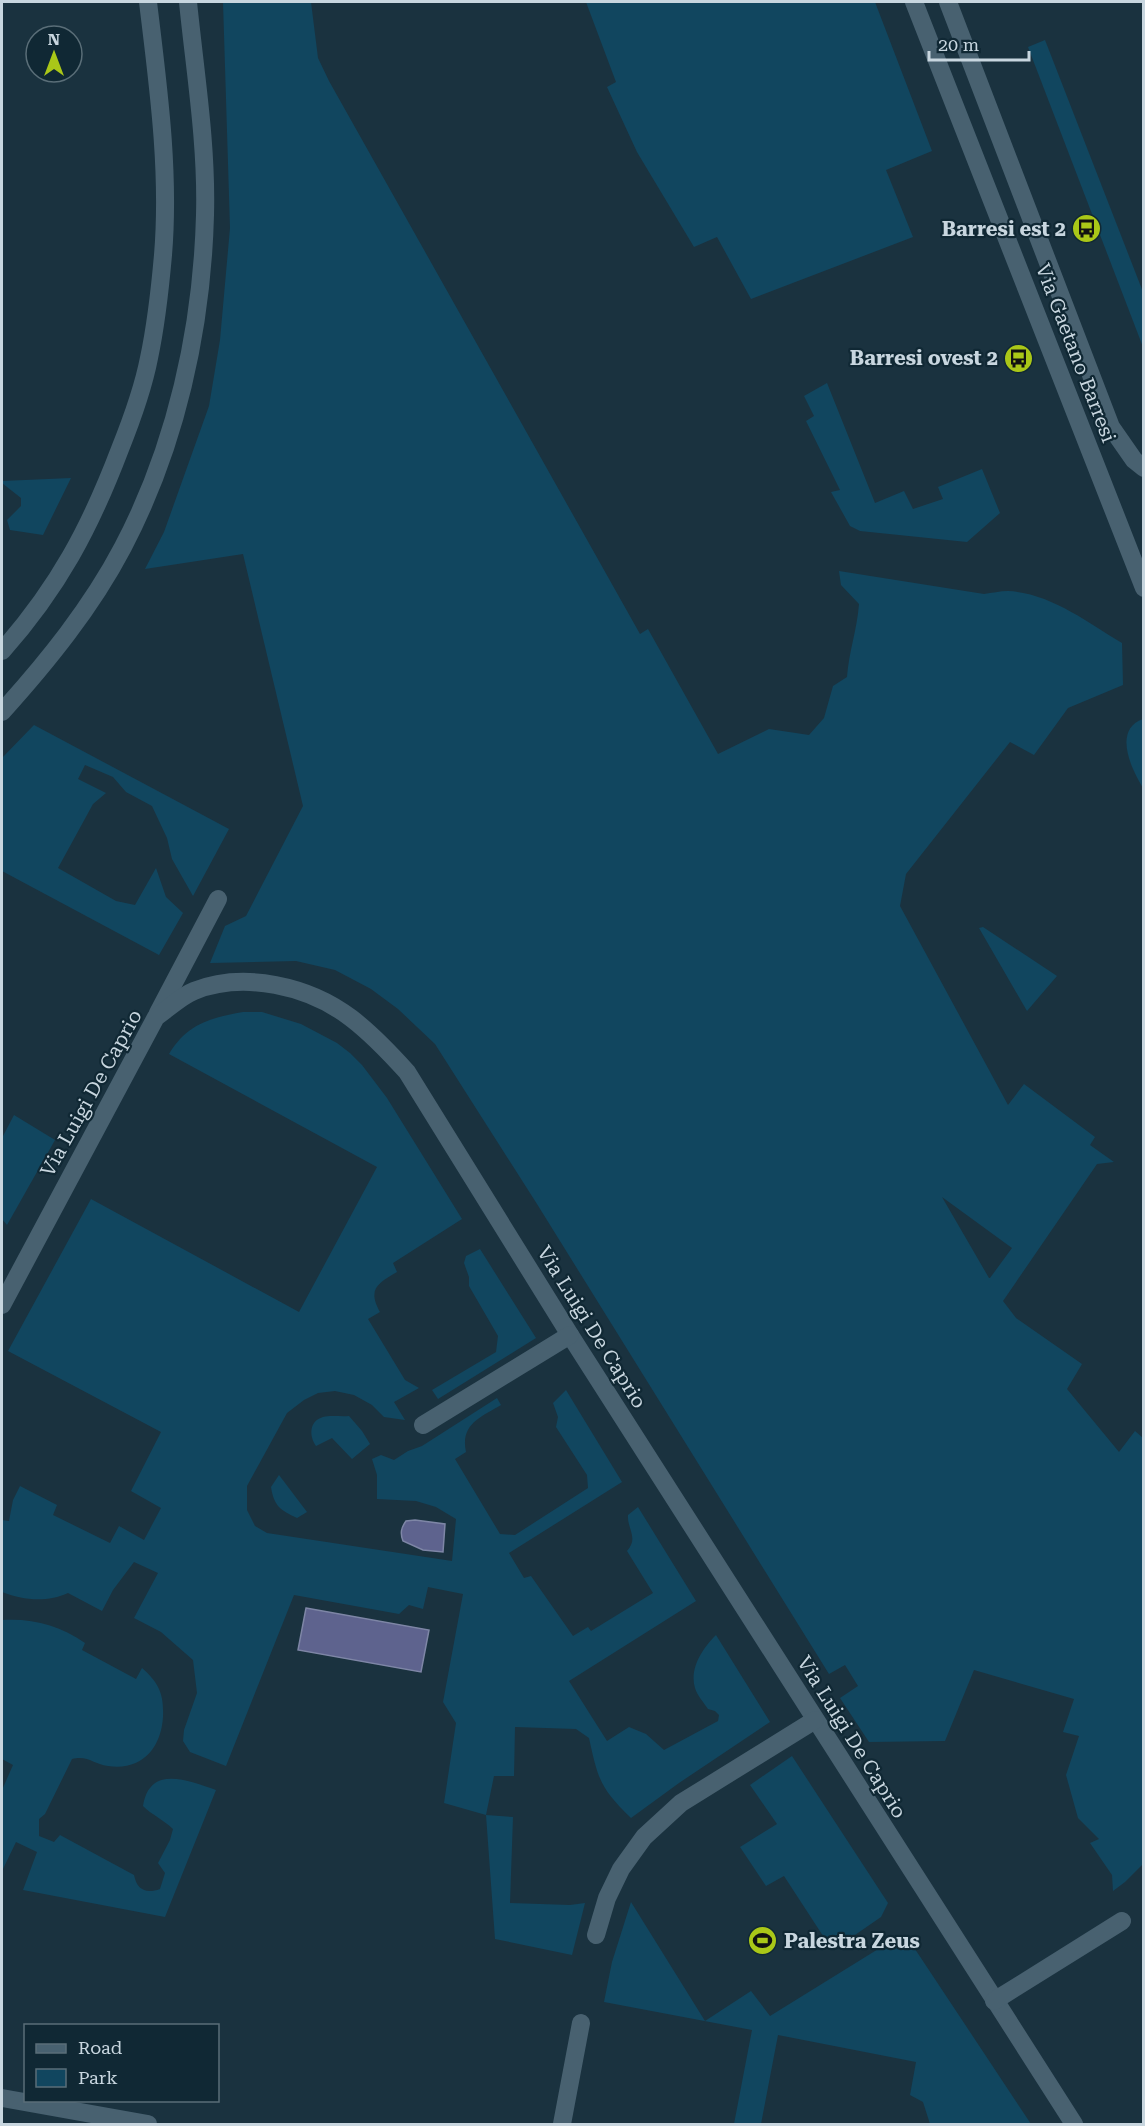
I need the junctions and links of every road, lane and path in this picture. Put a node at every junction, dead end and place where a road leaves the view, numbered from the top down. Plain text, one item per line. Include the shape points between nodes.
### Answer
1 (148, 2) edge
2 (188, 2) edge
3 (914, 2) edge
4 (948, 2) edge
5 (1143, 468) edge
6 (1143, 588) edge
7 (2, 651) edge
8 (2, 712) edge
9 (218, 899) dead end
10 (156, 1017) junction
11 (2, 1305) edge
12 (570, 1335) junction
13 (423, 1425) dead end
14 (815, 1720) junction
15 (1122, 1921) dead end
16 (596, 1935) dead end
17 (994, 2001) junction
18 (581, 2022) dead end
19 (2, 2098) edge
20 (24, 2102) edge
21 (24, 2102) edge
22 (148, 2124) edge
23 (562, 2124) edge
24 (1074, 2124) edge

1 - 7 street via 160,97 164,200 163,254 149,358 135,411 80,544 52,589
2 - 8 street via 202,139 205,214 194,332 177,406 154,476 123,548 84,611
3 - 6 street, Via Gaetano Barresi
4 - 5 street, Via Gaetano Barresi via 1111,427
9 - 10 street
10 - 11 street, Via Luigi De Caprio
10 - 12 street, Via Luigi De Caprio via 193,991 234,982 274,984 317,998 350,1016 407,1072
12 - 13 street
12 - 14 street, Via Luigi De Caprio
14 - 16 street via 681,1803 644,1837 621,1869
14 - 17 street, Via Luigi De Caprio
15 - 17 street
17 - 24 street, Via Luigi De Caprio
18 - 23 street
19 - 21 street
20 - 22 street

